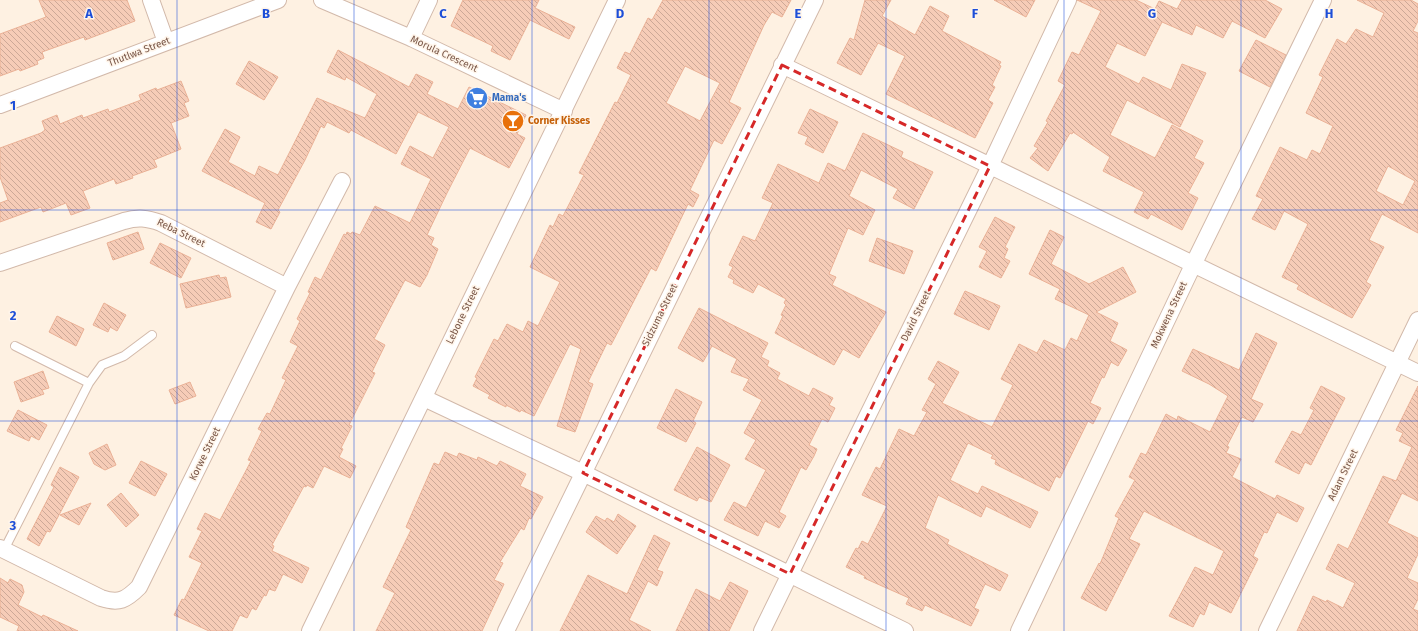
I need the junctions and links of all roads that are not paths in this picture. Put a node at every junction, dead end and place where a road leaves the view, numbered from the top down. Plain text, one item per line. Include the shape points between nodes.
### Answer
1 (151, 0) edge
2 (278, 0) edge
3 (322, 0) edge
4 (429, 0) edge
5 (616, 0) edge
6 (815, 0) edge
7 (1068, 0) edge
8 (1323, 0) edge
9 (411, 38) junction
10 (166, 42) junction
11 (782, 65) junction
12 (0, 105) edge
13 (564, 111) junction
14 (990, 166) junction
15 (342, 181) dead end
16 (0, 263) edge
17 (1194, 263) junction
18 (287, 287) junction
19 (1418, 320) edge
20 (152, 335) dead end
21 (15, 346) dead end
22 (1397, 363) junction
23 (1418, 373) edge
24 (90, 383) junction
25 (424, 398) junction
26 (583, 473) junction
27 (2, 549) edge
28 (790, 574) junction
29 (310, 631) edge
30 (506, 631) edge
31 (762, 631) edge
32 (905, 631) edge
33 (1019, 631) edge
34 (1267, 631) edge

1 - 10 street
2 - 10 street, Thutlwa Street
3 - 9 street, Morula Crescent
4 - 9 street
5 - 13 street, Lebone Street
6 - 11 street, Sidzuma Street
7 - 14 street, David Street
8 - 17 street, Mokwena Street
9 - 13 street, Morula Crescent
10 - 12 street, Thutlwa Street
11 - 14 street
11 - 26 street, Sidzuma Street
13 - 25 street, Lebone Street
14 - 17 street
14 - 28 street, David Street
15 - 18 street, Korwe Street
16 - 18 street, Reba Street via 124,221 147,218 161,222
17 - 22 street
17 - 33 street, Mokwena Street
18 - 27 street, Korwe Street via 147,574 128,598 113,602 101,598
19 - 22 street, Adam Street
20 - 24 lane via 124,356 102,365
21 - 24 lane
22 - 23 street
22 - 34 street, Adam Street
24 - 27 lane
25 - 26 street
25 - 29 street, Lebone Street
26 - 28 street
26 - 30 street, Sidzuma Street
28 - 31 street, David Street
28 - 32 street

